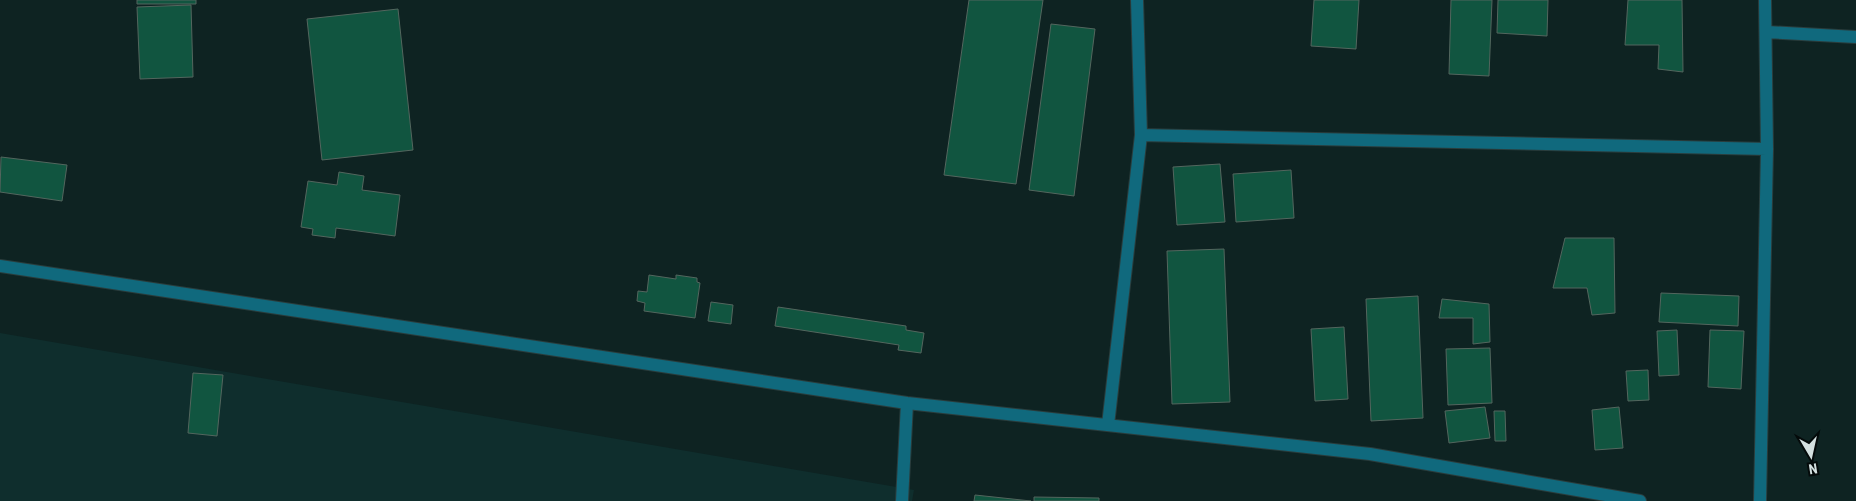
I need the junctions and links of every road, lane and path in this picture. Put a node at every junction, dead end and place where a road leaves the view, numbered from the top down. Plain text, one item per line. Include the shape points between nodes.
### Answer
1 (1137, 0) edge
2 (1765, 0) edge
3 (1767, 32) junction
4 (1856, 37) edge
5 (1141, 135) junction
6 (1767, 148) junction
7 (0, 266) edge
8 (907, 402) junction
9 (1108, 425) junction
10 (902, 501) edge
11 (1640, 501) edge
12 (1760, 501) edge

1 - 5 street
2 - 3 street
3 - 4 street
3 - 6 street
5 - 6 street
5 - 9 street
6 - 12 street
7 - 8 street
8 - 9 street
8 - 10 street
9 - 11 street via 1370,454

